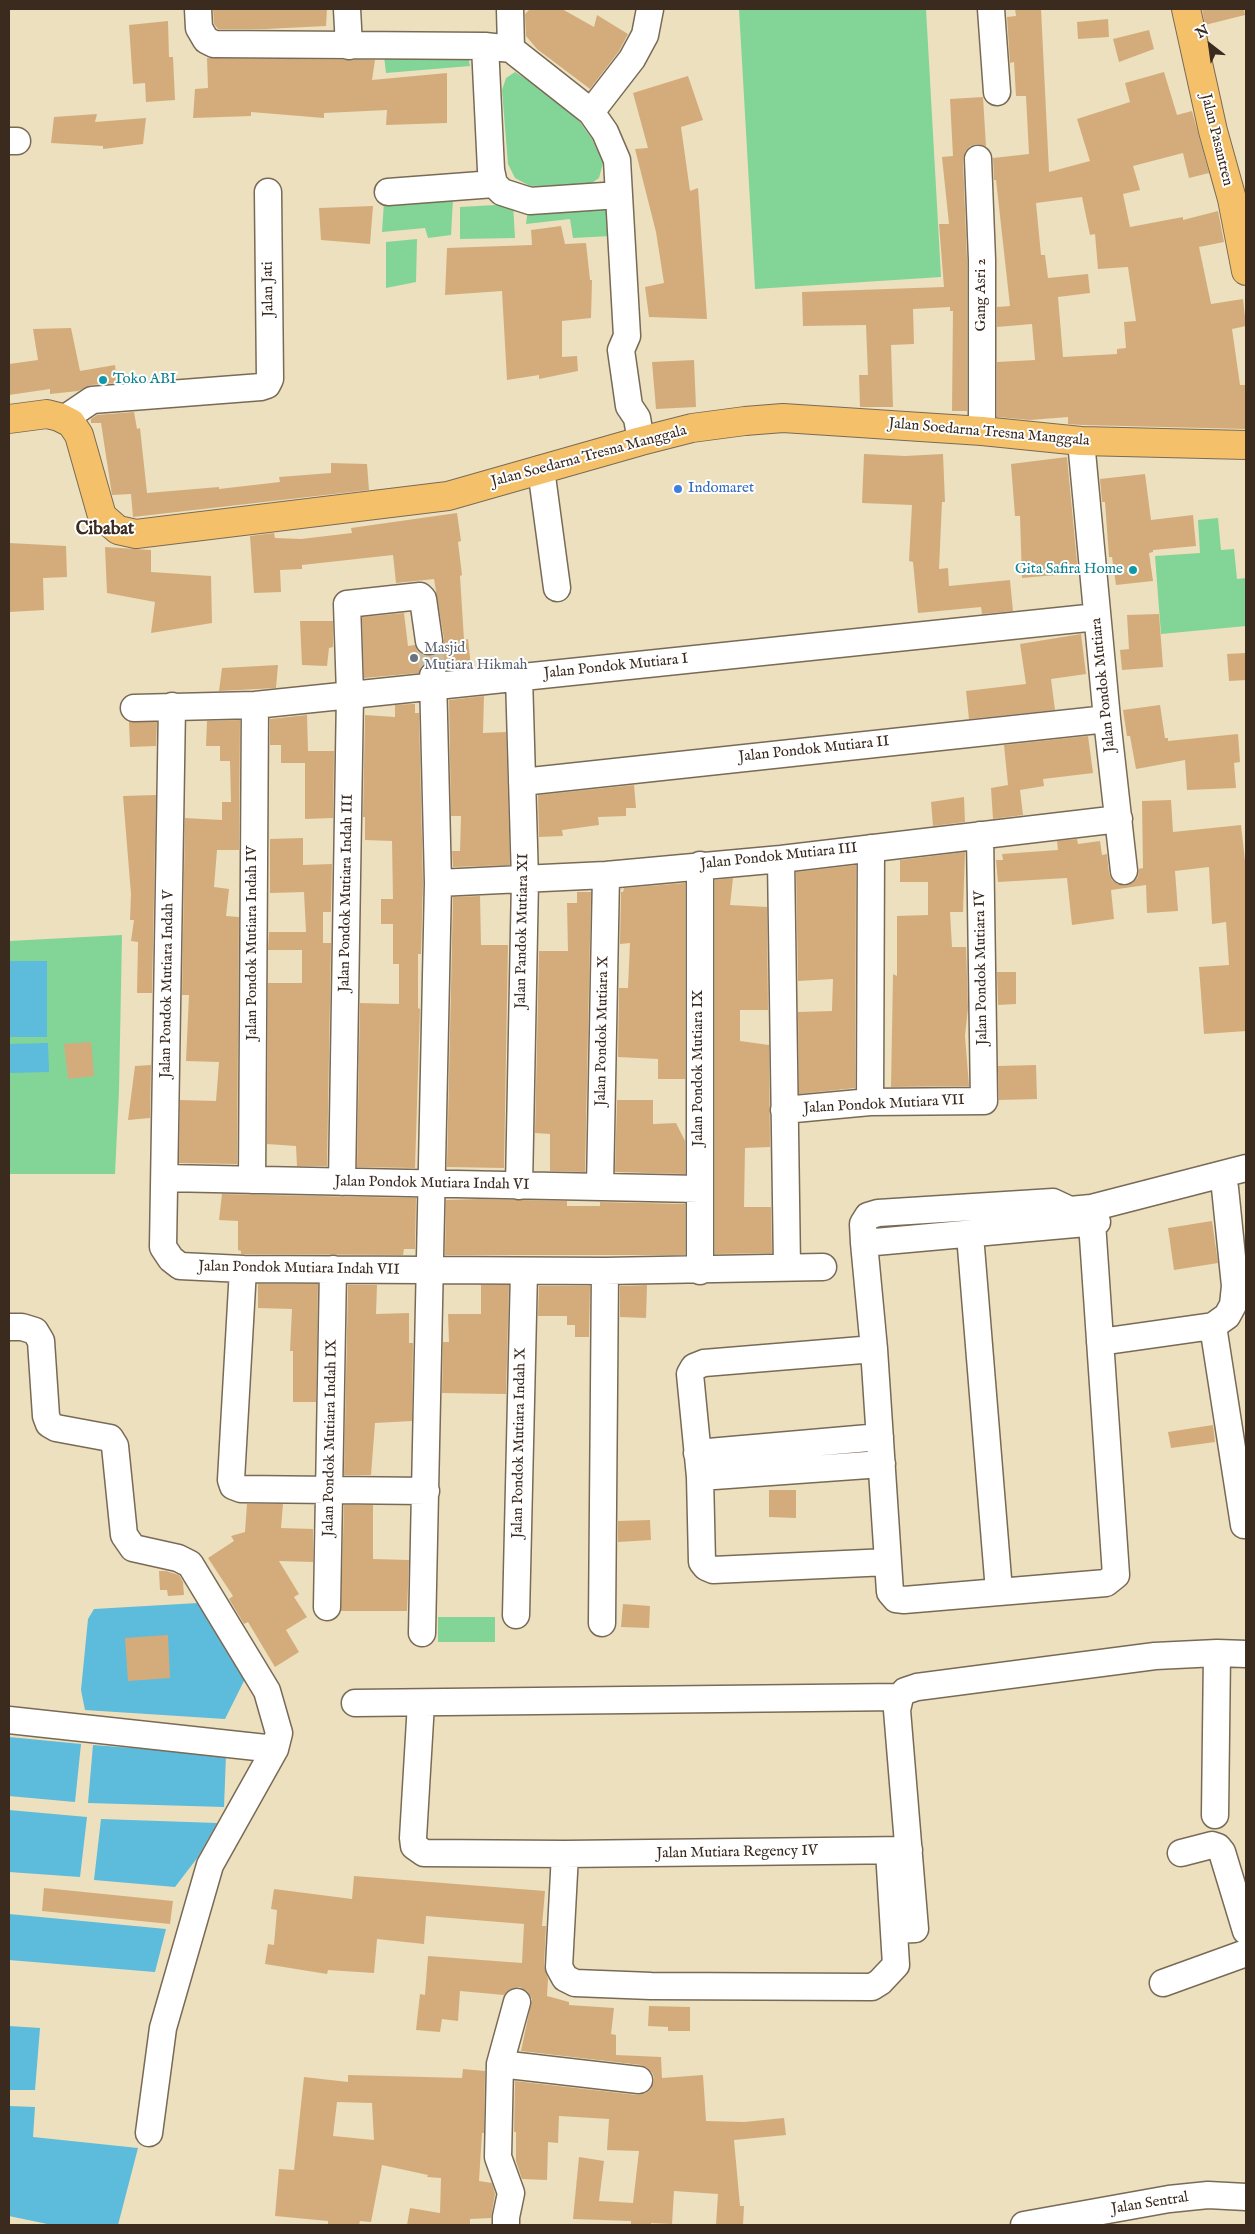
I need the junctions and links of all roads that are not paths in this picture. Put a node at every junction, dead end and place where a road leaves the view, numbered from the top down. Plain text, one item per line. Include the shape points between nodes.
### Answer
1 (198, 9) edge
2 (347, 9) edge
3 (494, 9) edge
4 (510, 9) edge
5 (650, 9) edge
6 (991, 9) edge
7 (1186, 9) edge
8 (349, 46) junction
9 (497, 47) junction
10 (997, 92) dead end
11 (591, 112) junction
12 (978, 159) dead end
13 (494, 184) junction
14 (268, 192) dead end
15 (388, 192) dead end
16 (619, 195) junction
17 (1239, 197) edge
18 (1246, 271) edge
19 (9, 419) edge
20 (64, 419) junction
21 (639, 430) junction
22 (982, 431) junction
23 (1081, 441) junction
24 (1246, 445) edge
25 (541, 469) junction
26 (557, 588) dead end
27 (1097, 616) junction
28 (428, 641) tunnel mouth
29 (519, 677) junction
30 (433, 680) junction
31 (350, 694) junction
32 (254, 705) junction
33 (172, 706) junction
34 (134, 708) dead end
35 (1107, 719) junction
36 (522, 782) junction
37 (1119, 819) junction
38 (980, 835) junction
39 (870, 848) junction
40 (781, 859) junction
41 (700, 865) junction
42 (1124, 871) dead end
43 (606, 876) junction
44 (525, 880) junction
45 (438, 883) junction
46 (984, 1101) joint
47 (870, 1102) junction
48 (784, 1110) junction
49 (165, 1178) junction
50 (252, 1180) junction
51 (1238, 1180) edge
52 (342, 1182) junction
53 (431, 1183) junction
54 (519, 1186) junction
55 (600, 1187) junction
56 (699, 1189) junction
57 (1092, 1215) junction
58 (970, 1235) junction
59 (864, 1243) junction
60 (171, 1259) joint
61 (823, 1267) dead end
62 (787, 1268) junction
63 (243, 1269) junction
64 (333, 1269) junction
65 (428, 1271) junction
66 (605, 1271) junction
67 (700, 1271) junction
68 (524, 1272) junction
69 (1213, 1326) junction
70 (9, 1327) edge
71 (1100, 1342) junction
72 (874, 1349) junction
73 (880, 1437) junction
74 (882, 1464) junction
75 (699, 1465) junction
76 (330, 1491) junction
77 (426, 1491) junction
78 (1244, 1525) dead end
79 (888, 1562) junction
80 (999, 1592) junction
81 (327, 1607) dead end
82 (516, 1616) dead end
83 (602, 1623) dead end
84 (422, 1633) dead end
85 (1217, 1653) junction
86 (1246, 1654) edge
87 (900, 1697) junction
88 (355, 1703) dead end
89 (421, 1703) junction
90 (9, 1720) edge
91 (275, 1749) junction
92 (1215, 1815) dead end
93 (899, 1850) junction
94 (1181, 1853) dead end
95 (565, 1854) junction
96 (1246, 1931) edge
97 (1246, 1953) edge
98 (1163, 1983) dead end
99 (517, 2002) dead end
100 (500, 2064) junction
101 (639, 2080) dead end
102 (149, 2133) dead end
103 (1246, 2197) edge
104 (506, 2225) edge
105 (1024, 2225) edge

1 - 8 street via 200,28 206,40 214,44
2 - 8 street
3 - 9 street
4 - 9 street
5 - 11 street via 646,35 632,59
6 - 10 street
7 - 17 main road, Jalan Pasantren via 1213,131
8 - 9 street
9 - 11 street
9 - 13 street via 491,170
11 - 16 street via 605,132 617,160
12 - 22 street, Gang Asri 2 via 982,260
13 - 15 street
13 - 16 street via 502,192 530,200
14 - 20 street, Jalan Jati via 270,380 267,385 92,400
16 - 21 street via 627,336 621,350 631,370 629,406
17 - 18 main road, Jalan Pasantren
19 - 20 main road via 47,414
20 - 25 main road, Jalan Soedarna Tresna Manggala via 79,435 102,516 118,530 136,534 448,496
21 - 22 main road, Jalan Soedarna Tresna Manggala via 783,418
21 - 25 main road, Jalan Soedarna Tresna Manggala
22 - 23 main road, Jalan Soedarna Tresna Manggala
23 - 24 main road, Jalan Soedarna Tresna Manggala
23 - 27 street, Jalan Pondok Mutiara
25 - 26 street
27 - 29 street, Jalan Pondok Mutiara I
27 - 35 street, Jalan Pondok Mutiara
28 - 31 street, Jalan Pondok Mutiara Indah III via 420,596 347,604
29 - 30 street, Jalan Pondok Mutiara I
29 - 36 street, Jalan Pandok Mutiara XI
30 - 31 street, Jalan Pondok Mutiara I
30 - 45 street
31 - 32 street, Jalan Pondok Mutiara I
31 - 52 street, Jalan Pondok Mutiara Indah III
32 - 33 street, Jalan Pondok Mutiara I
32 - 50 street, Jalan Pondok Mutiara Indah IV
33 - 34 street, Jalan Pondok Mutiara I
33 - 49 street, Jalan Pondok Mutiara Indah V
35 - 36 street, Jalan Pondok Mutiara II
35 - 37 street, Jalan Pondok Mutiara
36 - 44 street, Jalan Pandok Mutiara XI
37 - 38 street, Jalan Pondok Mutiara III
37 - 42 street, Jalan Pondok Mutiara
38 - 39 street, Jalan Pondok Mutiara III
38 - 46 street, Jalan Pondok Mutiara IV
39 - 40 street, Jalan Pondok Mutiara III
39 - 47 street
40 - 41 street, Jalan Pondok Mutiara III
40 - 48 street
41 - 43 street, Jalan Pondok Mutiara III
41 - 56 street, Jalan Pondok Mutiara IX
43 - 44 street, Jalan Pondok Mutiara III
43 - 55 street, Jalan Pondok Mutiara X
44 - 45 street, Jalan Pondok Mutiara III
44 - 54 street, Jalan Pandok Mutiara XI
45 - 53 street
46 - 47 street, Jalan Pondok Mutiara VII
47 - 48 street, Jalan Pondok Mutiara VII
48 - 62 street
49 - 50 street, Jalan Pondok Mutiara Indah VI
49 - 60 street, Jalan Pondok Mutiara Indah V via 164,1247
50 - 52 street, Jalan Pondok Mutiara Indah VI
51 - 57 street
51 - 69 street via 1233,1305 1227,1316
52 - 53 street, Jalan Pondok Mutiara Indah VI
53 - 54 street, Jalan Pondok Mutiara Indah VI
53 - 65 street
54 - 55 street, Jalan Pondok Mutiara Indah VI
55 - 56 street, Jalan Pondok Mutiara Indah VI
56 - 67 street, Jalan Pondok Mutiara IX
57 - 58 street
57 - 59 street via 1053,1202 878,1213 868,1216 863,1224
57 - 71 street
58 - 59 street
58 - 80 street
59 - 72 street
60 - 63 street, Jalan Pondok Mutiara Indah VII via 180,1266
61 - 62 street, Jalan Pondok Mutiara Indah VII
62 - 67 street, Jalan Pondok Mutiara Indah VII
63 - 64 street, Jalan Pondok Mutiara Indah VII
63 - 76 street via 233,1486 241,1489
64 - 65 street, Jalan Pondok Mutiara Indah VII
64 - 76 street, Jalan Pondok Mutiara Indah IX
65 - 68 street, Jalan Pondok Mutiara Indah VII
65 - 77 street
66 - 67 street, Jalan Pondok Mutiara Indah VII
66 - 68 street, Jalan Pondok Mutiara Indah VII
66 - 83 street
68 - 82 street, Jalan Pondok Mutiara Indah X
69 - 71 street
69 - 78 street
70 - 91 street via 35,1331 41,1341 46,1416 50,1424 56,1428 110,1438 115,1446 124,1535 133,1548 178,1558 190,1564 268,1691 278,1733
71 - 80 street via 1116,1575 1106,1583
72 - 73 street
72 - 75 street via 704,1363 694,1367 690,1374
73 - 74 street
73 - 75 street
74 - 75 street
74 - 79 street
75 - 79 street via 702,1562 706,1567 713,1570
76 - 77 street
76 - 81 street, Jalan Pondok Mutiara Indah IX
77 - 84 street
79 - 80 street via 890,1592 896,1599
85 - 86 street
85 - 87 street via 1155,1656 917,1687 905,1691
85 - 92 street
87 - 89 street
87 - 93 street via 897,1710
88 - 89 street
89 - 95 street, Jalan Mutiara Regency IV via 412,1838 418,1851
90 - 91 street
91 - 102 street via 210,1865 163,2028
93 - 95 street, Jalan Mutiara Regency IV
93 - 95 street via 896,1966 872,1987 575,1983 565,1978 559,1967
94 - 96 street via 1212,1845 1218,1847
97 - 98 street
99 - 100 street
100 - 101 street
100 - 104 street via 498,2157 509,2184
103 - 105 street, Jalan Sentral via 1208,2195 1169,2199

